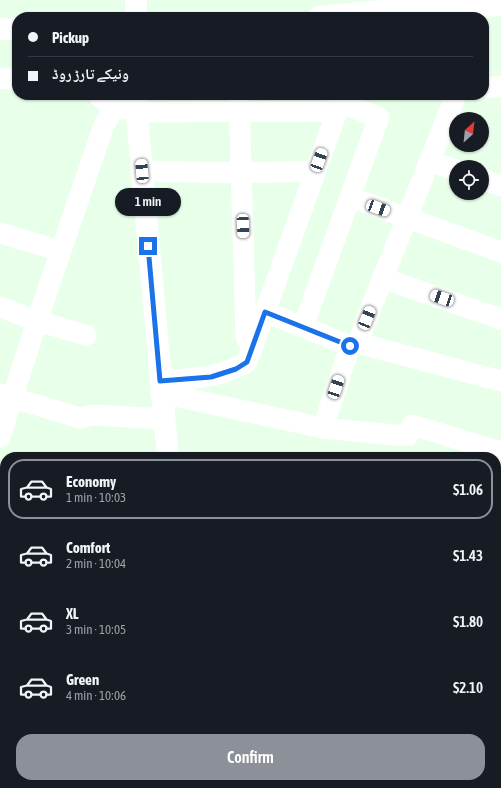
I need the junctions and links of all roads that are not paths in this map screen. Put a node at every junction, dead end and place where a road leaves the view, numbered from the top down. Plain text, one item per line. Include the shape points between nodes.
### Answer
1 (136, 0) edge
2 (378, 10) edge
3 (488, 10) edge
4 (136, 12) edge
5 (361, 12) edge
6 (0, 29) edge
7 (12, 29) edge
8 (0, 78) edge
9 (12, 79) edge
10 (489, 87) edge
11 (501, 87) edge
12 (104, 100) edge
13 (454, 100) edge
14 (239, 103) edge
15 (340, 103) edge
16 (136, 105) edge
17 (114, 109) junction
18 (429, 161) junction
19 (449, 168) edge
20 (142, 171) junction
21 (315, 171) junction
22 (241, 173) junction
23 (489, 182) edge
24 (501, 186) edge
25 (350, 197) junction
26 (406, 218) junction
27 (0, 232) edge
28 (61, 250) junction
29 (501, 252) edge
30 (382, 278) junction
31 (0, 307) edge
32 (265, 312) junction
33 (501, 319) edge
34 (38, 321) junction
35 (303, 327) junction
36 (86, 336) dead end
37 (354, 344) junction
38 (253, 347) junction
39 (501, 381) edge
40 (161, 387) junction
41 (6, 396) edge
42 (164, 419) junction
43 (323, 428) junction
44 (0, 437) edge
45 (167, 452) edge
46 (501, 452) edge

1 - 4 main road
2 - 3 main road
2 - 5 main road
6 - 7 main road
8 - 9 street
10 - 11 street
12 - 17 street
13 - 18 street
14 - 15 street
14 - 16 street
14 - 22 street
15 - 21 street
15 - 25 street via 379,117
16 - 17 street
16 - 20 main road
17 - 28 street via 104,125
18 - 19 street
18 - 26 street
20 - 22 street
20 - 40 main road
21 - 22 street
21 - 32 street
22 - 38 street via 246,337
23 - 24 street
25 - 26 street
25 - 35 street
26 - 29 street
26 - 30 street
27 - 28 street
28 - 34 street
30 - 33 street
30 - 37 street
31 - 34 street
32 - 35 street
32 - 38 street
34 - 36 street
34 - 41 street
35 - 37 street
37 - 39 street
37 - 43 street
38 - 40 street via 247,362 236,369
40 - 42 main road
40 - 43 street
41 - 42 street via 80,418 94,416
41 - 44 street
42 - 45 main road
43 - 46 street via 408,435 412,425

